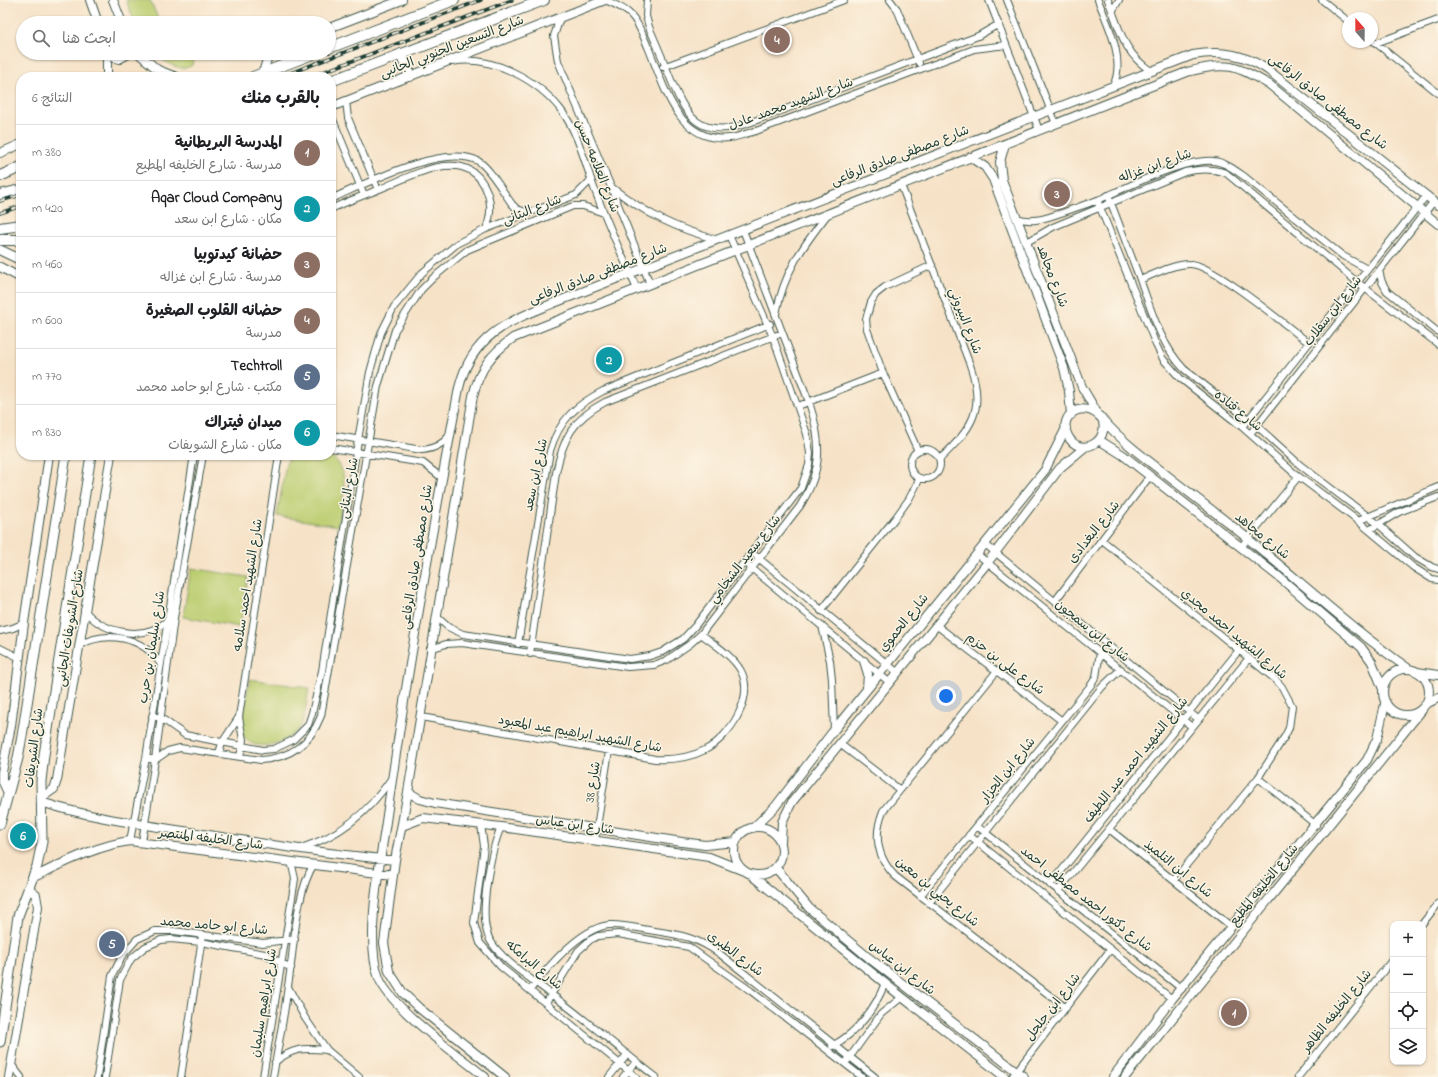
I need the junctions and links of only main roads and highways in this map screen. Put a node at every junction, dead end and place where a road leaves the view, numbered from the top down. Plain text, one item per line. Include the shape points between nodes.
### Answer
1 (454, 0) edge
2 (544, 0) edge
3 (336, 45) edge
4 (401, 54) junction
5 (297, 60) edge
6 (266, 72) edge
7 (410, 76) road end
8 (336, 79) edge
9 (16, 169) edge
10 (0, 176) edge
11 (16, 191) edge
12 (0, 195) edge
13 (16, 226) edge
14 (0, 228) edge
15 (0, 240) edge
16 (16, 240) edge
17 (0, 250) edge
18 (16, 258) edge
19 (65, 460) edge
20 (90, 460) edge
21 (2, 807) edge
22 (0, 824) edge
23 (0, 1042) edge

1 - 3 highway
2 - 4 highway
4 - 7 highway
4 - 8 highway
5 - 6 highway
9 - 10 highway
11 - 12 highway
13 - 14 highway
15 - 16 highway
17 - 18 main road
19 - 21 main road, شارع الشويفات via 22,736
20 - 23 main road, شارع الشويفات via 44,756 41,780 42,842 18,916
21 - 22 main road, شارع الشويفات

